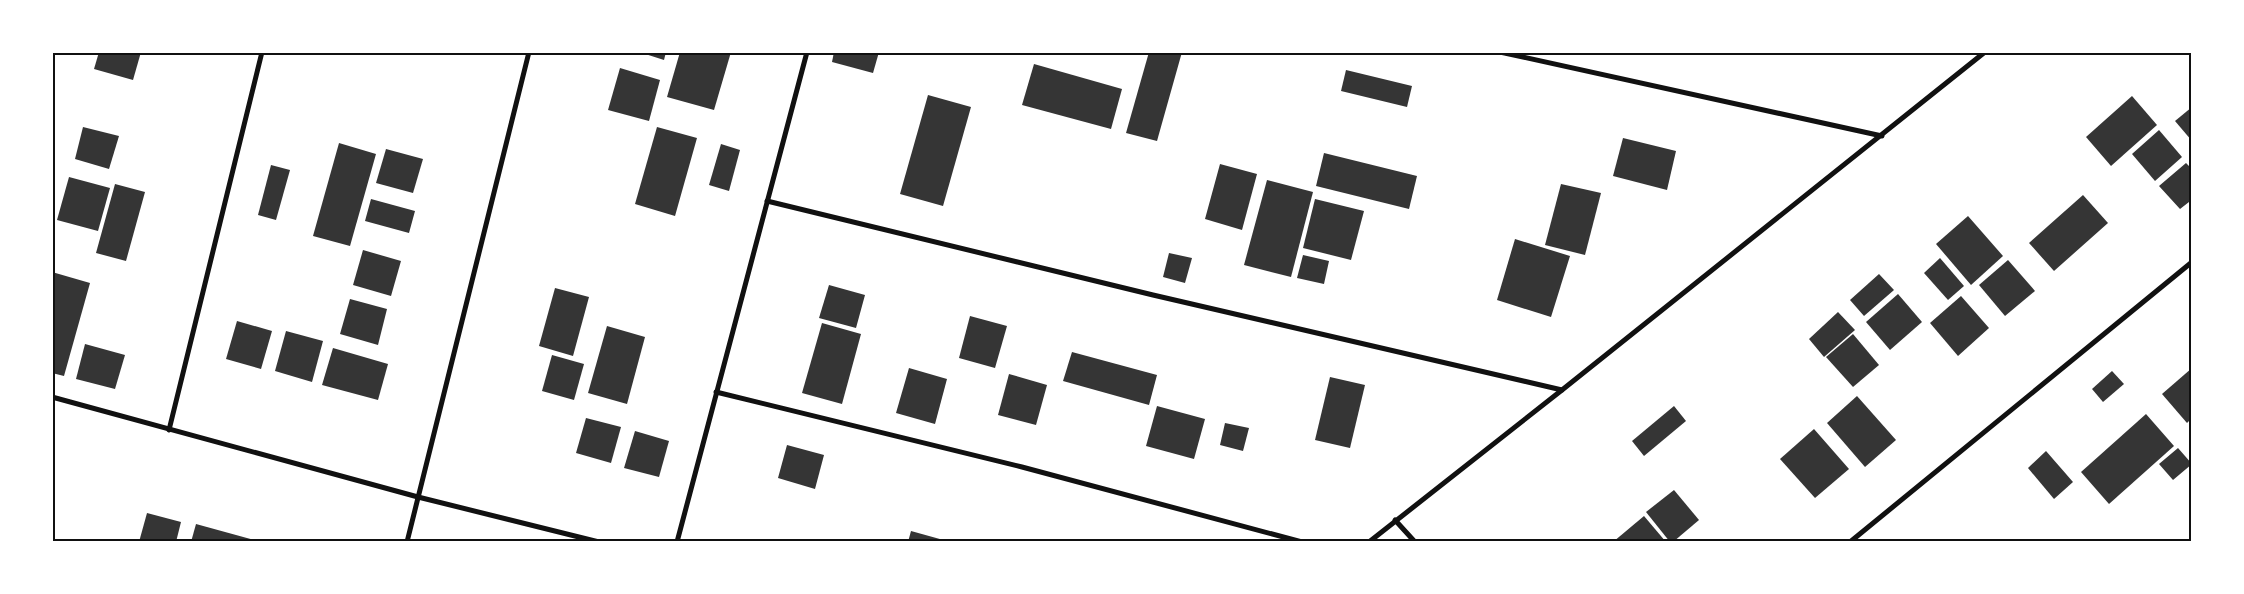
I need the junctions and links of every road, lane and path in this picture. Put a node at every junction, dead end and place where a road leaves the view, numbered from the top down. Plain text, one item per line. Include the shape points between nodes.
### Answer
1 (262, 52) edge
2 (529, 52) edge
3 (807, 52) edge
4 (1500, 52) edge
5 (1985, 52) edge
6 (1882, 136) junction
7 (767, 201) junction
8 (2192, 262) edge
9 (1562, 390) junction
10 (716, 392) junction
11 (52, 397) edge
12 (169, 430) junction
13 (418, 497) junction
14 (1395, 520) junction
15 (407, 542) edge
16 (599, 542) edge
17 (677, 542) edge
18 (1302, 542) edge
19 (1369, 542) edge
20 (1415, 542) edge
21 (1850, 542) edge

1 - 12 street
2 - 13 street
3 - 7 street
4 - 6 street
5 - 6 street
6 - 9 street
7 - 9 street
7 - 10 street
8 - 21 street
9 - 14 street
10 - 17 street
10 - 18 street via 1022,467
11 - 12 street
12 - 13 street
13 - 15 street
13 - 16 street
14 - 19 street
14 - 20 street

